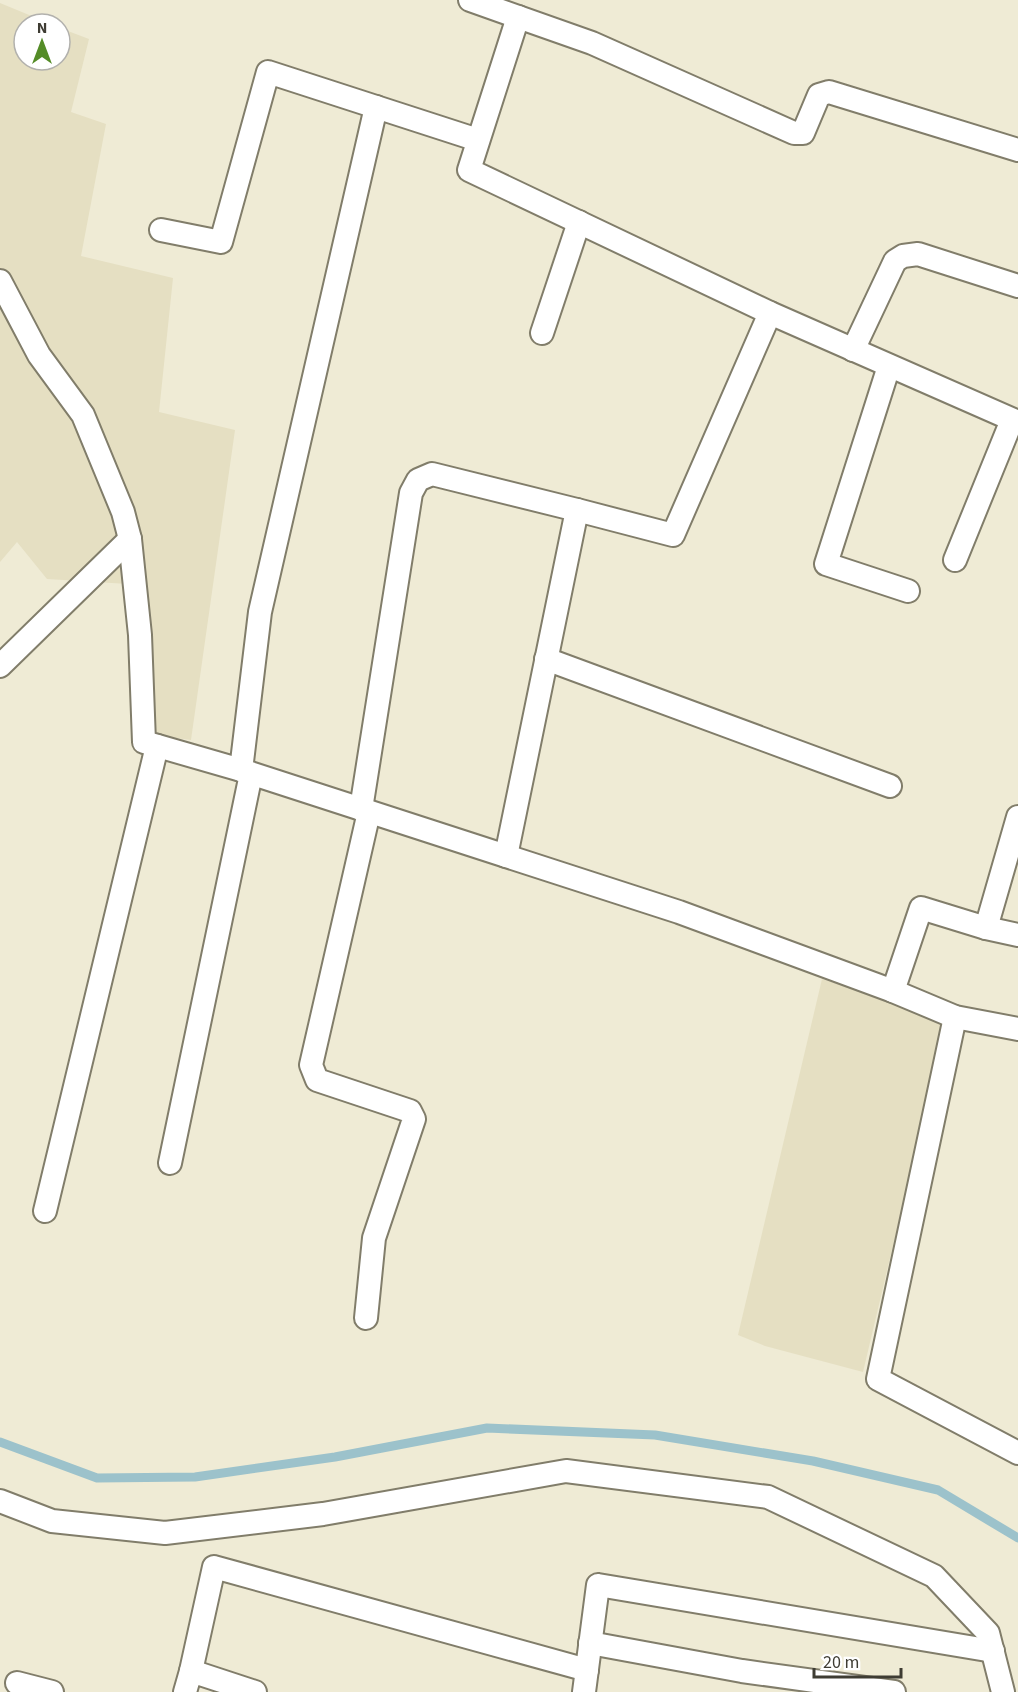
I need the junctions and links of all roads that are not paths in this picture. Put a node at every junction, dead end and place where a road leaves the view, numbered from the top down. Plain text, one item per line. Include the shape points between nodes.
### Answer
1 (470, 0) edge
2 (518, 17) junction
3 (376, 107) junction
4 (478, 140) junction
5 (1018, 150) edge
6 (579, 222) junction
7 (161, 230) dead end
8 (0, 281) edge
9 (1018, 286) edge
10 (770, 312) junction
11 (542, 333) dead end
12 (853, 350) junction
13 (889, 366) junction
14 (1015, 421) edge
15 (578, 510) junction
16 (130, 539) junction
17 (955, 560) dead end
18 (908, 591) dead end
19 (546, 659) junction
20 (0, 666) edge
21 (157, 746) junction
22 (246, 772) junction
23 (890, 786) dead end
24 (365, 810) junction
25 (1018, 817) edge
26 (506, 856) junction
27 (986, 928) junction
28 (1018, 935) edge
29 (893, 991) junction
30 (955, 1017) junction
31 (1018, 1029) edge
32 (170, 1163) dead end
33 (45, 1211) dead end
34 (366, 1318) dead end
35 (1018, 1453) edge
36 (0, 1500) edge
37 (591, 1643) junction
38 (993, 1651) junction
39 (586, 1681) edge
40 (188, 1682) edge
41 (17, 1683) dead end
42 (52, 1692) edge
43 (255, 1692) edge
44 (894, 1692) edge
45 (1003, 1692) edge

1 - 2 street
2 - 4 street
2 - 5 street via 592,43 794,133 803,133 819,95 829,92
3 - 4 street
3 - 7 street via 268,72 221,243
3 - 22 street via 260,612
4 - 6 street via 469,170
6 - 10 street
6 - 11 street
8 - 16 street via 39,355 83,415 123,512
9 - 12 street via 918,254 903,256 895,261
10 - 12 street
10 - 15 street via 673,535
12 - 13 street
13 - 14 street
13 - 18 street via 826,564
14 - 17 street
15 - 19 street
15 - 24 street via 432,474 418,480 411,493
16 - 20 street
16 - 21 street via 141,635 144,742
19 - 23 street
19 - 26 street
21 - 22 street
21 - 33 street
22 - 24 street
22 - 32 street
24 - 26 street
24 - 34 street via 311,1065 317,1080 411,1111 414,1119 374,1238
25 - 27 street
26 - 29 street via 679,912
27 - 28 street
27 - 29 street via 921,908
29 - 30 street
30 - 31 street
30 - 35 street via 878,1379
36 - 38 street via 52,1521 165,1533 323,1514 566,1471 768,1497 934,1576 988,1633
37 - 38 street via 598,1585
37 - 39 street
37 - 44 street via 742,1671
38 - 45 street
39 - 40 street via 214,1567
40 - 43 street
41 - 42 street

